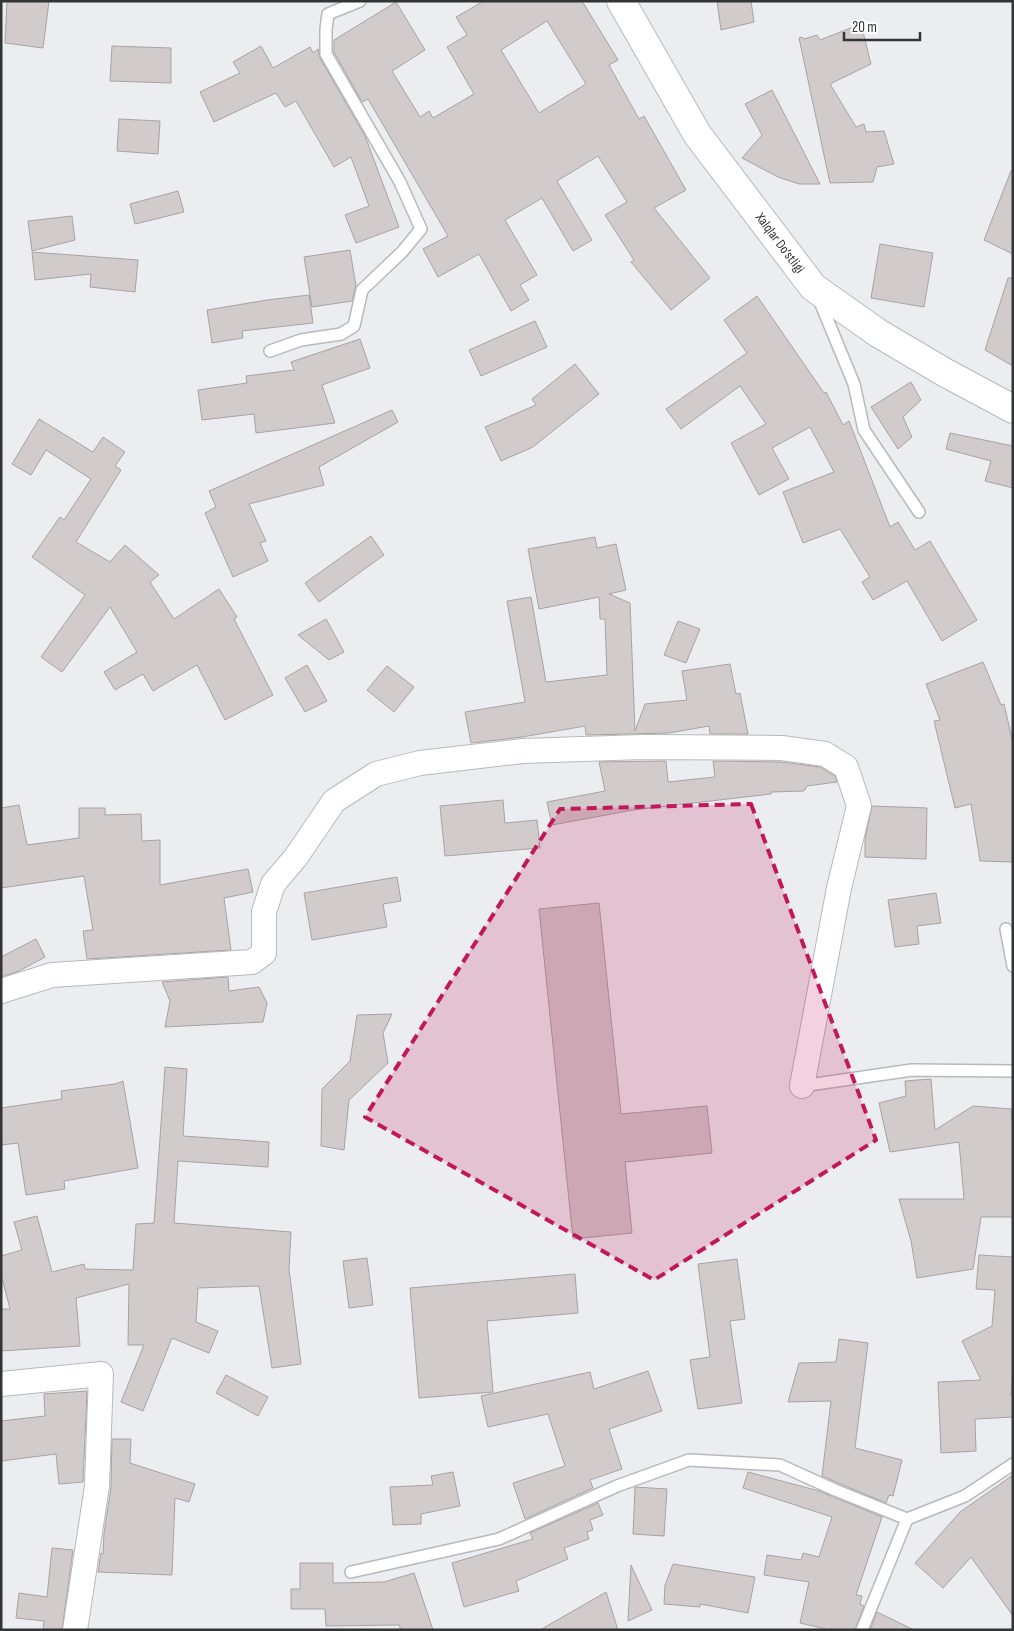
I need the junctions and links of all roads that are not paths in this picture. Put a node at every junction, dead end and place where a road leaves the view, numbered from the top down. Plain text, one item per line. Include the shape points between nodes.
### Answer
1 (360, 1) edge
2 (621, 1) edge
3 (813, 287) junction
4 (270, 351) dead end
5 (1013, 409) edge
6 (919, 512) dead end
7 (1006, 929) dead end
8 (1013, 966) edge
9 (1, 991) edge
10 (1013, 1072) edge
11 (802, 1086) joint
12 (1, 1384) edge
13 (1013, 1464) edge
14 (907, 1519) junction
15 (351, 1572) dead end
16 (75, 1630) edge
17 (862, 1630) edge

1 - 4 lane via 328,14 326,54 400,182 421,229 362,290 354,326 341,334 301,340
2 - 3 main road, Xalqlar Do’stligi via 697,134
3 - 5 main road, Xalqlar Do’stligi via 878,333
3 - 6 lane via 854,384 864,430
7 - 8 lane
9 - 11 street via 52,975 252,962 264,953 264,912 273,884 296,857 334,801 376,774 420,763 523,751 643,747 782,748 825,754 846,767 860,806 839,888
10 - 11 lane via 912,1070
12 - 16 street via 101,1374 97,1486
13 - 14 lane via 965,1496
14 - 15 lane via 780,1465 690,1460 617,1486 499,1539
14 - 17 lane

